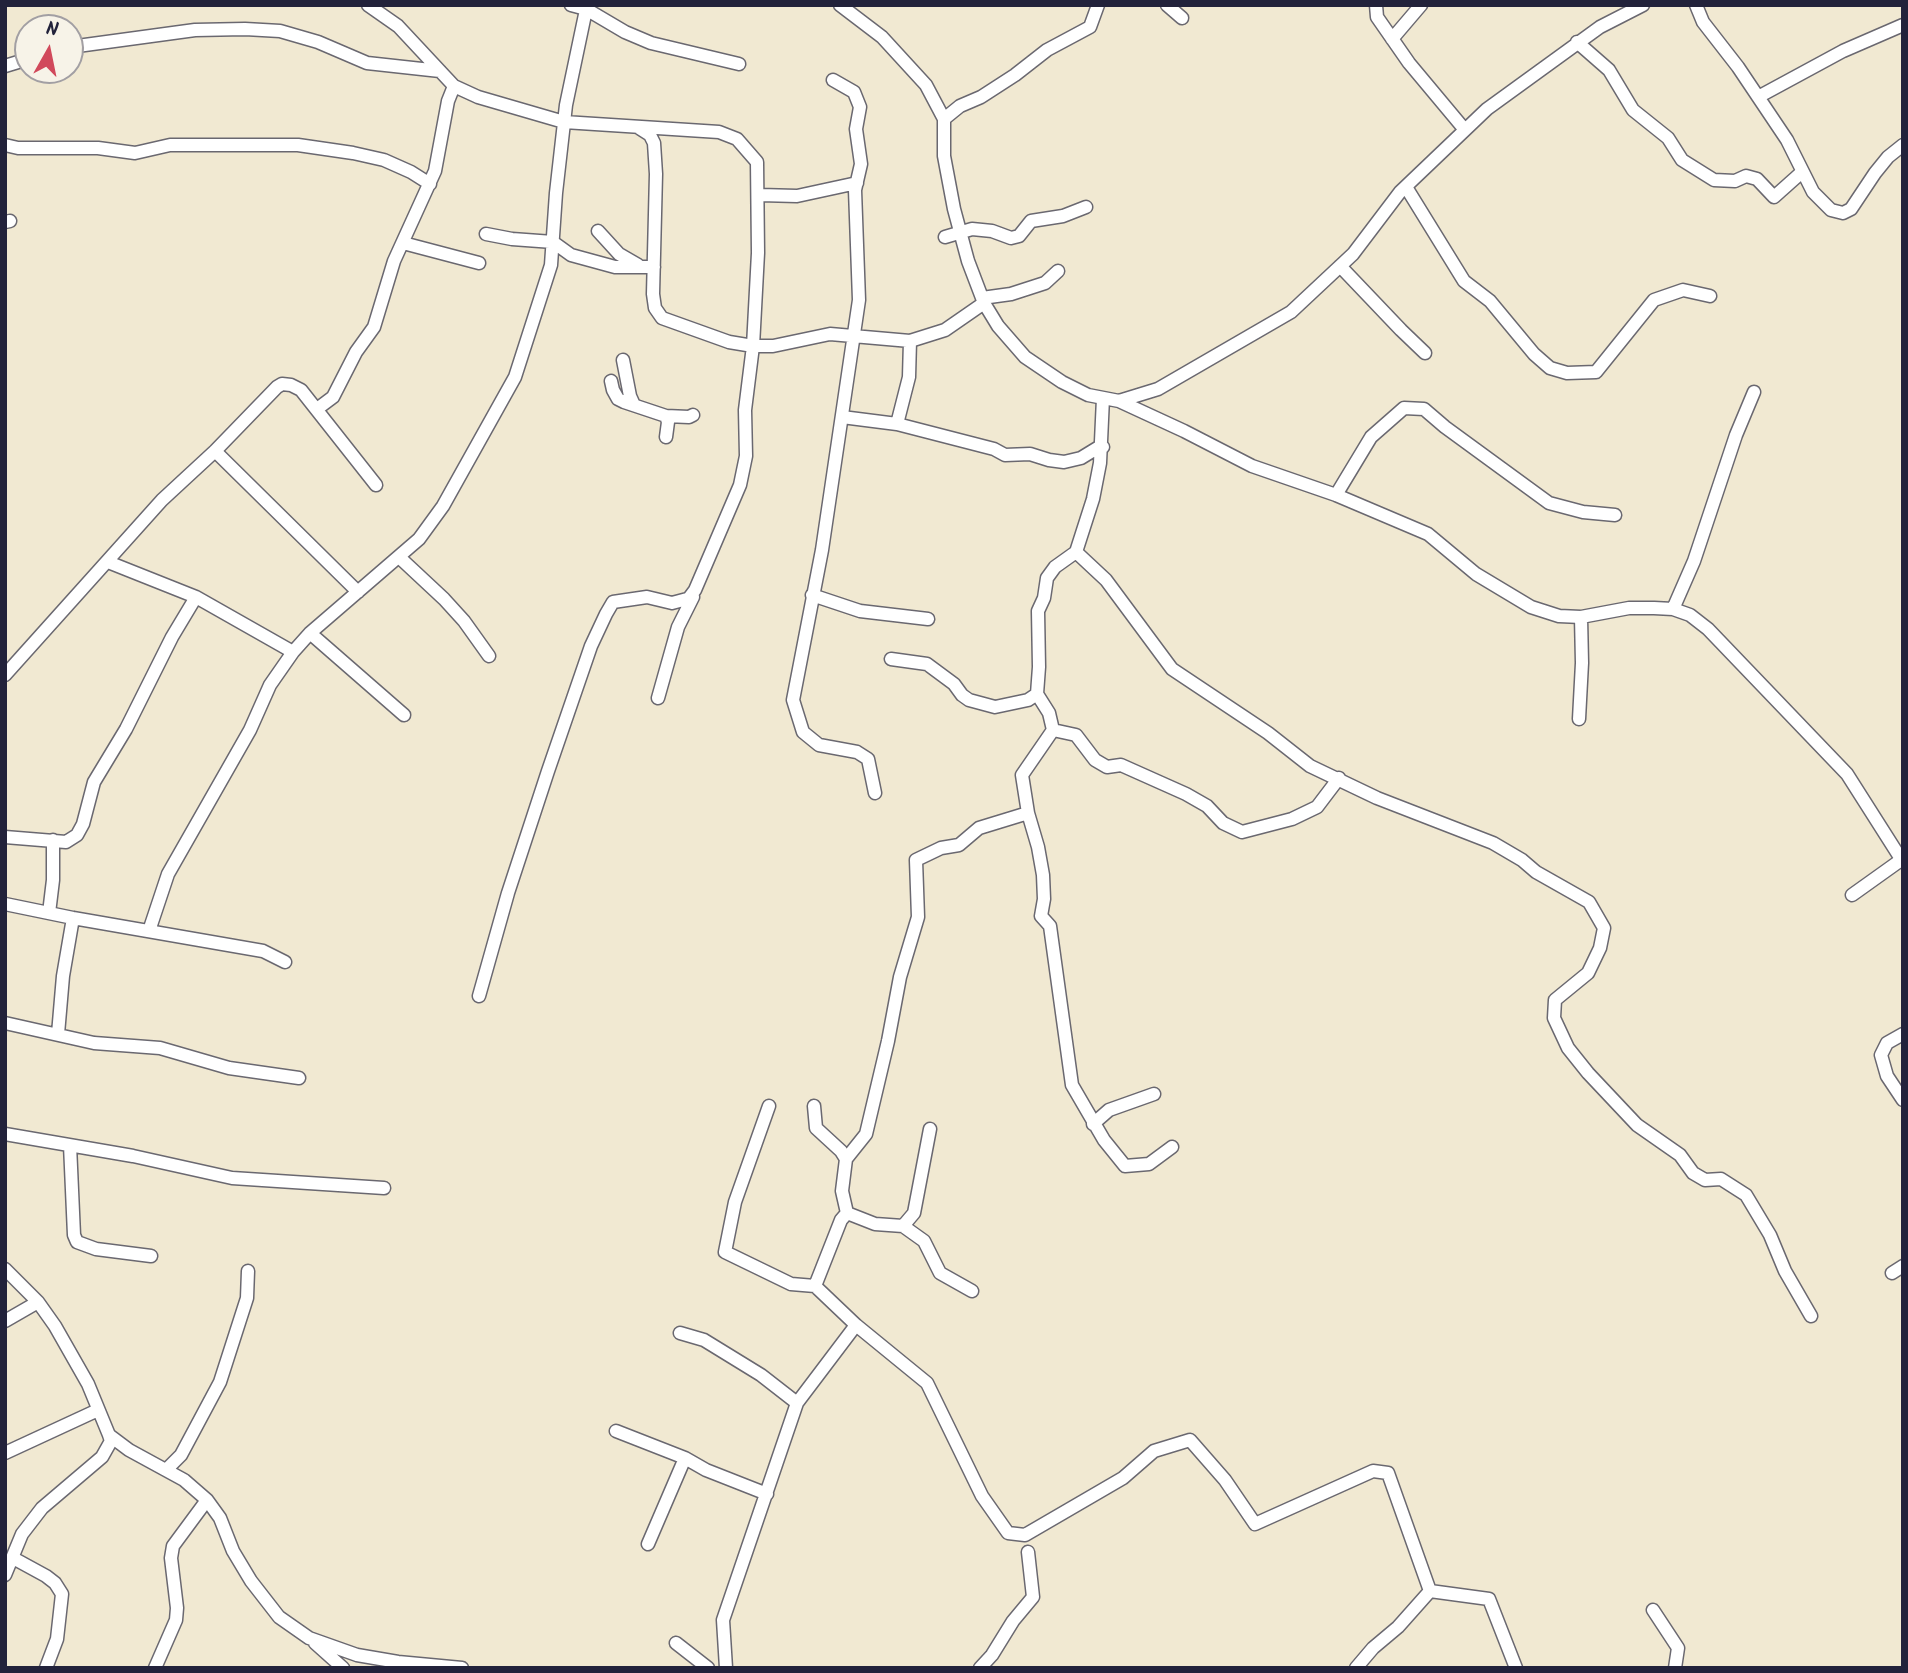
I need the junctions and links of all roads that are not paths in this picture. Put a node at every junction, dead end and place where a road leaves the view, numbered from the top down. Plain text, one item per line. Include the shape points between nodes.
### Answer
1 (368, 5) edge
2 (571, 5) edge
3 (840, 5) edge
4 (1098, 5) edge
5 (1167, 5) edge
6 (1376, 5) edge
7 (1421, 5) edge
8 (1643, 5) edge
9 (1696, 5) edge
10 (586, 7) edge
11 (1182, 18) dead end
12 (1903, 25) edge
13 (1392, 38) junction
14 (1577, 42) junction
15 (84, 45) edge
16 (739, 64) dead end
17 (440, 71) junction
18 (833, 80) dead end
19 (454, 86) junction
20 (1758, 97) junction
21 (944, 119) junction
22 (564, 122) junction
23 (639, 128) junction
24 (1465, 130) junction
25 (5, 145) edge
26 (1903, 145) edge
27 (1802, 172) junction
28 (857, 183) junction
29 (430, 184) junction
30 (1406, 187) junction
31 (760, 195) dead end
32 (1086, 208) dead end
33 (598, 230) dead end
34 (960, 232) junction
35 (486, 234) dead end
36 (945, 237) dead end
37 (553, 242) junction
38 (403, 243) junction
39 (479, 263) dead end
40 (638, 265) junction
41 (1340, 266) junction
42 (654, 267) junction
43 (1058, 271) dead end
44 (1710, 296) dead end
45 (983, 301) junction
46 (852, 335) junction
47 (910, 341) junction
48 (754, 346) junction
49 (1425, 353) dead end
50 (623, 360) dead end
51 (611, 381) dead end
52 (1754, 392) dead end
53 (1103, 398) junction
54 (1119, 401) junction
55 (634, 405) junction
56 (317, 410) junction
57 (693, 415) dead end
58 (666, 416) junction
59 (842, 417) junction
60 (897, 424) junction
61 (666, 437) dead end
62 (1102, 447) junction
63 (215, 451) junction
64 (376, 485) dead end
65 (1336, 495) junction
66 (1615, 516) dead end
67 (1076, 552) junction
68 (398, 556) junction
69 (108, 562) junction
70 (695, 590) junction
71 (358, 592) junction
72 (812, 595) junction
73 (196, 597) junction
74 (1673, 609) junction
75 (1581, 617) junction
76 (929, 619) dead end
77 (310, 633) junction
78 (293, 652) junction
79 (489, 656) dead end
80 (891, 659) dead end
81 (5, 675) edge
82 (1037, 694) junction
83 (658, 698) dead end
84 (404, 715) dead end
85 (1579, 719) dead end
86 (1053, 730) junction
87 (1339, 778) junction
88 (875, 793) dead end
89 (1028, 813) junction
90 (5, 837) edge
91 (53, 840) junction
92 (1902, 861) edge
93 (1852, 895) dead end
94 (5, 904) edge
95 (50, 913) junction
96 (73, 918) junction
97 (149, 931) junction
98 (285, 961) dead end
99 (479, 996) dead end
100 (5, 1023) edge
101 (58, 1034) junction
102 (1903, 1034) edge
103 (299, 1078) dead end
104 (1154, 1094) dead end
105 (1903, 1100) edge
106 (769, 1106) dead end
107 (814, 1106) dead end
108 (1093, 1124) junction
109 (930, 1129) dead end
110 (5, 1134) edge
111 (70, 1145) junction
112 (1172, 1147) dead end
113 (846, 1159) junction
114 (384, 1188) dead end
115 (847, 1213) junction
116 (903, 1226) junction
117 (151, 1256) dead end
118 (5, 1269) edge
119 (248, 1271) dead end
120 (815, 1286) junction
121 (972, 1291) dead end
122 (38, 1302) junction
123 (1811, 1315) dead end
124 (5, 1321) edge
125 (856, 1325) junction
126 (680, 1334) dead end
127 (797, 1403) junction
128 (98, 1410) junction
129 (616, 1431) dead end
130 (109, 1435) junction
131 (5, 1453) edge
132 (685, 1458) junction
133 (166, 1470) junction
134 (767, 1494) junction
135 (207, 1500) junction
136 (648, 1544) dead end
137 (1028, 1552) dead end
138 (13, 1558) junction
139 (5, 1574) edge
140 (1430, 1591) junction
141 (1653, 1610) dead end
142 (309, 1638) junction
143 (676, 1643) dead end
144 (46, 1668) edge
145 (155, 1668) edge
146 (343, 1668) edge
147 (462, 1668) edge
148 (708, 1668) edge
149 (726, 1668) edge
150 (980, 1668) edge
151 (1356, 1668) edge
152 (1516, 1668) edge
153 (1675, 1668) edge

1 - 17 street via 398,26
2 - 10 street
3 - 21 street via 882,37 926,85
4 - 21 street via 1090,27
5 - 11 street
6 - 13 street via 1377,17
7 - 13 street
8 - 14 street
9 - 20 street via 1703,22
10 - 16 street via 625,33 651,43
10 - 22 street
12 - 20 street
13 - 24 street
14 - 24 street
14 - 27 street via 1609,70 1633,110 1668,138 1682,160 1714,180 1757,179 1774,197
15 - 17 street via 195,30 280,31 367,63
17 - 19 street
18 - 28 street via 854,92 860,107
19 - 22 street
19 - 29 street
20 - 27 street
21 - 34 street via 944,156
22 - 23 street
22 - 37 street
23 - 42 street via 654,143
23 - 48 street via 719,132 737,139 757,162
24 - 30 street
25 - 29 street via 135,153 170,145 298,145 384,160
26 - 27 street via 1843,213 1821,202
28 - 31 street via 797,196
28 - 46 street via 859,300
29 - 38 street
30 - 41 street
30 - 44 street via 1464,281 1490,301 1550,368 1567,373 1597,372 1654,300 1683,290
32 - 34 street via 1031,221 1019,236 1011,238 992,231
33 - 40 street via 619,254
34 - 36 street
34 - 45 street
35 - 37 street
37 - 40 street via 571,255 615,267
37 - 68 street via 548,281 514,377 443,506 419,539
38 - 39 street
38 - 56 street via 374,327 333,397
40 - 42 street
41 - 49 street
41 - 54 street via 1291,312 1168,384
42 - 48 street via 655,307 662,318
43 - 45 street via 1045,284
45 - 47 street via 945,330
45 - 53 street via 1025,357 1062,382
46 - 47 street
46 - 48 street
46 - 59 street
47 - 60 street via 909,377
48 - 70 street via 740,485
50 - 55 street
51 - 55 street via 618,398
52 - 74 street
53 - 54 street
53 - 62 street
54 - 65 street via 1252,466
55 - 58 street
56 - 63 street via 300,390 282,384
56 - 64 street
57 - 58 street
58 - 61 street
59 - 60 street
59 - 72 street
60 - 62 street via 1005,455 1030,454 1064,462
62 - 67 street via 1093,499
63 - 69 street via 162,500
63 - 71 street
65 - 66 street via 1371,437 1404,408 1424,409 1549,503
65 - 75 street via 1428,534 1476,574 1531,607
67 - 82 street via 1047,578 1038,611
67 - 87 street via 1106,580 1172,669 1310,766
68 - 71 street
68 - 79 street via 450,606
69 - 73 street
69 - 81 street
70 - 83 street via 678,627
70 - 99 street via 686,602 647,597 613,602 606,614 548,771
71 - 77 street
72 - 76 street via 860,611
72 - 88 street via 793,700 797,715 803,732 819,745 857,752 868,760
73 - 78 street
73 - 91 street via 94,782 77,835 66,842
74 - 75 street via 1629,608
74 - 92 street via 1708,629 1847,774
75 - 85 street
77 - 78 street
77 - 84 street
78 - 97 street via 270,685 250,730 168,874
80 - 82 street via 927,664 961,695 995,707 1028,701
82 - 86 street
86 - 87 street via 1076,735 1095,760 1107,767 1121,765 1186,794 1242,832 1317,807
86 - 89 street via 1022,775
87 - 123 street via 1377,798 1493,843 1589,902 1604,928 1600,948 1588,973 1555,1000 1554,1018 1568,1048 1637,1125 1680,1155 1693,1172 1705,1180 1721,1180 1746,1195
89 - 108 street via 1043,875 1041,916 1050,926 1072,1085
89 - 113 street via 979,828 959,845 916,860 918,917 900,977 866,1134
90 - 91 street
91 - 95 street
92 - 93 street
94 - 95 street
95 - 96 street
96 - 97 street
96 - 101 street
97 - 98 street via 263,951
100 - 101 street
101 - 103 street via 94,1043 160,1048 229,1068
102 - 105 street via 1887,1043 1881,1055 1887,1076
104 - 108 street via 1109,1110
106 - 120 street via 735,1202 725,1252 791,1284
107 - 113 street via 816,1128
108 - 112 street via 1125,1166 1149,1164
109 - 116 street via 914,1213
110 - 111 street
111 - 114 street via 232,1178
111 - 117 street via 77,1242
113 - 115 street via 842,1191
115 - 116 street via 875,1224
115 - 120 street
116 - 121 street via 924,1241 940,1273
118 - 122 street
119 - 133 street via 247,1298 220,1382 181,1455
120 - 125 street
122 - 124 street
122 - 128 street via 88,1384
125 - 127 street
125 - 140 street via 927,1383 982,1496 1009,1532 1024,1535 1123,1478 1154,1451 1190,1440 1255,1524 1373,1471 1388,1473
126 - 127 street via 704,1340
127 - 134 street
128 - 130 street
128 - 131 street
129 - 132 street
130 - 133 street
130 - 138 street via 111,1441 102,1457 42,1508 22,1534
132 - 134 street
132 - 136 street
133 - 135 street
134 - 149 street via 723,1619
135 - 142 street via 251,1581 279,1617
135 - 145 street via 173,1546 176,1620
137 - 150 street via 1033,1597
138 - 139 street
138 - 144 street via 46,1576 62,1594 57,1639
140 - 151 street
140 - 152 street via 1489,1599
141 - 153 street via 1678,1648
142 - 146 street
142 - 147 street via 357,1655
143 - 148 street

